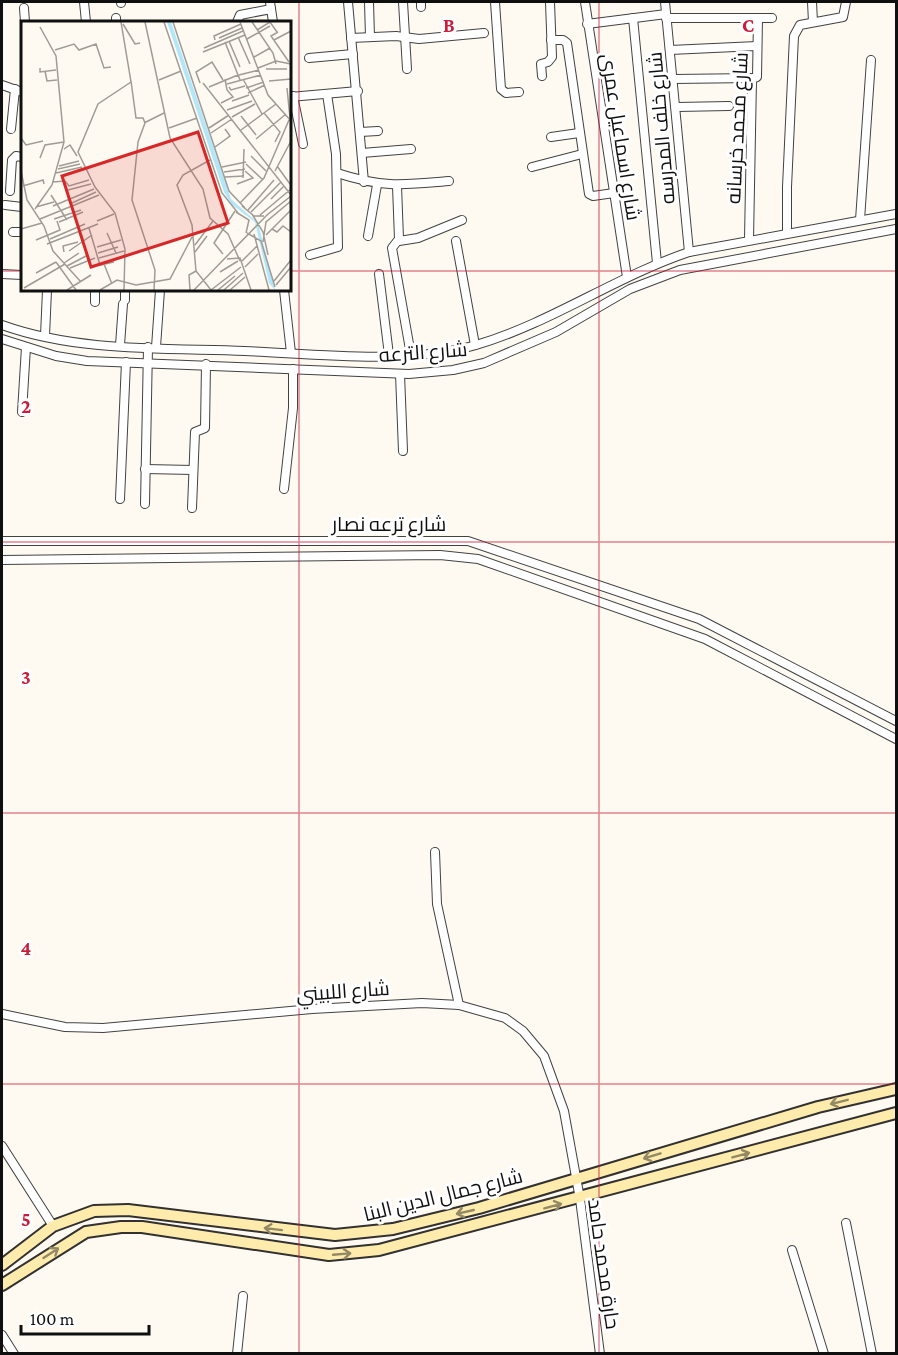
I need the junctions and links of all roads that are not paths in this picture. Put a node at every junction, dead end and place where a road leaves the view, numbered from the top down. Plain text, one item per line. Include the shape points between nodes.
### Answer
1 (84, 2) edge
2 (348, 2) edge
3 (369, 2) edge
4 (403, 2) edge
5 (495, 2) edge
6 (550, 2) edge
7 (585, 2) edge
8 (664, 2) edge
9 (812, 2) edge
10 (846, 2) edge
11 (270, 5) edge
12 (24, 8) dead end
13 (666, 16) junction
14 (633, 18) junction
15 (758, 18) junction
16 (772, 18) dead end
17 (25, 21) edge
18 (86, 21) edge
19 (237, 21) edge
20 (273, 21) edge
21 (813, 22) junction
22 (587, 24) junction
23 (484, 33) dead end
24 (370, 37) junction
25 (404, 37) junction
26 (351, 38) junction
27 (551, 40) junction
28 (757, 46) junction
29 (670, 50) junction
30 (353, 54) junction
31 (309, 58) dead end
32 (871, 60) dead end
33 (407, 69) dead end
34 (542, 76) dead end
35 (753, 78) junction
36 (674, 80) junction
37 (2, 85) edge
38 (19, 91) edge
39 (357, 91) junction
40 (519, 92) dead end
41 (327, 94) junction
42 (291, 97) edge
43 (729, 105) dead end
44 (677, 107) junction
45 (11, 129) dead end
46 (378, 131) dead end
47 (360, 132) junction
48 (579, 133) junction
49 (551, 137) dead end
50 (303, 144) dead end
51 (411, 149) dead end
52 (362, 153) junction
53 (582, 154) junction
54 (21, 157) edge
55 (532, 167) dead end
56 (337, 173) junction
57 (449, 181) dead end
58 (364, 182) junction
59 (377, 185) junction
60 (397, 186) junction
61 (10, 192) dead end
62 (614, 193) junction
63 (5, 206) dead end
64 (21, 207) edge
65 (897, 207) edge
66 (896, 214) edge
67 (462, 219) dead end
68 (860, 220) junction
69 (897, 229) edge
70 (14, 232) dead end
71 (21, 232) edge
72 (787, 232) junction
73 (368, 236) dead end
74 (749, 239) junction
75 (399, 241) junction
76 (456, 241) dead end
77 (689, 252) junction
78 (310, 255) dead end
79 (657, 263) junction
80 (2, 274) edge
81 (379, 274) dead end
82 (21, 275) edge
83 (627, 277) junction
84 (47, 291) edge
85 (95, 291) edge
86 (125, 291) edge
87 (160, 291) edge
88 (284, 291) edge
89 (95, 302) dead end
90 (2, 325) edge
91 (45, 336) junction
92 (2, 339) edge
93 (120, 345) junction
94 (475, 345) junction
95 (26, 347) junction
96 (152, 347) junction
97 (291, 353) junction
98 (388, 355) junction
99 (411, 355) junction
100 (126, 362) junction
101 (147, 363) junction
102 (206, 364) junction
103 (293, 369) junction
104 (400, 374) junction
105 (22, 412) dead end
106 (403, 451) dead end
107 (145, 469) junction
108 (193, 470) junction
109 (284, 489) dead end
110 (120, 499) dead end
111 (145, 504) dead end
112 (192, 508) dead end
113 (2, 542) edge
114 (2, 560) edge
115 (643, 599) junction
116 (637, 614) junction
117 (897, 721) edge
118 (897, 739) edge
119 (435, 852) dead end
120 (459, 1005) junction
121 (2, 1014) edge
122 (897, 1089) edge
123 (897, 1113) edge
124 (2, 1146) edge
125 (574, 1179) junction
126 (580, 1199) junction
127 (846, 1223) dead end
128 (53, 1226) junction
129 (792, 1250) dead end
130 (2, 1265) edge
131 (2, 1285) edge
132 (243, 1296) dead end
133 (2, 1335) edge
134 (14, 1353) edge
135 (237, 1353) edge
136 (600, 1353) edge
137 (824, 1353) edge
138 (872, 1353) edge

1 - 18 street
2 - 26 street
3 - 24 street
4 - 25 street
5 - 40 street via 501,89 506,93
6 - 27 street
7 - 22 street, شارع اسماعيل عمرى
8 - 13 street, شارع خلف المدرسه
9 - 21 street
10 - 21 street via 840,19
11 - 19 street via 240,15
11 - 20 street
12 - 17 street
13 - 14 street
13 - 15 street
13 - 29 street, شارع خلف المدرسه
14 - 22 street
14 - 79 street
15 - 16 street
15 - 28 street, شارع محمد خرسانه
21 - 72 street via 800,26 794,36
22 - 62 street, شارع اسماعيل عمرى
23 - 25 street
24 - 25 street
24 - 26 street
25 - 33 street
26 - 30 street
27 - 34 street via 552,57 542,64
27 - 48 street via 567,43
28 - 29 street
28 - 35 street, شارع محمد خرسانه via 757,77
29 - 36 street, شارع خلف المدرسه
30 - 31 street
30 - 39 street
32 - 68 street
35 - 36 street
35 - 74 street, شارع محمد خرسانه
36 - 44 street, شارع خلف المدرسه
37 - 38 street
38 - 45 street
39 - 41 street
39 - 47 street
41 - 42 street
41 - 56 street
42 - 50 street
43 - 44 street
44 - 77 street, شارع خلف المدرسه
46 - 47 street
47 - 52 street
48 - 49 street
48 - 53 street
51 - 52 street
52 - 58 street
53 - 55 street
53 - 62 street via 589,194
54 - 61 street via 12,160
56 - 58 street
56 - 78 street via 337,249
57 - 60 street
58 - 59 street
59 - 60 street
59 - 73 street
60 - 75 street
62 - 83 street, شارع اسماعيل عمرى
63 - 64 street
65 - 66 street
66 - 68 street, شارع الترعه
67 - 75 street via 418,238
68 - 72 street, شارع الترعه
69 - 104 street, شارع الترعه via 680,270 630,289 556,332 484,363
70 - 71 street
72 - 74 street, شارع الترعه
74 - 77 street, شارع الترعه
75 - 99 street via 392,248
76 - 94 street
77 - 79 street, شارع الترعه
79 - 83 street, شارع الترعه
80 - 82 street
81 - 98 street
83 - 94 street, شارع الترعه via 513,332
84 - 91 street
85 - 89 street
86 - 93 street
87 - 96 street
88 - 97 street
90 - 91 street, شارع الترعه
91 - 93 street, شارع الترعه
92 - 95 street, شارع الترعه
93 - 96 street, شارع الترعه
94 - 99 street, شارع الترعه
95 - 100 street, شارع الترعه via 87,361
95 - 105 street
96 - 97 street, شارع الترعه
96 - 101 street
97 - 98 street, شارع الترعه
98 - 99 street, شارع الترعه
100 - 101 street, شارع الترعه
100 - 110 street
101 - 102 street, شارع الترعه
101 - 107 street
102 - 103 street, شارع الترعه
102 - 108 street via 205,428 195,432
103 - 104 street, شارع الترعه
103 - 109 street
104 - 106 street
107 - 108 street
107 - 111 street
108 - 112 street
113 - 115 street, شارع ترعه نصار via 468,541
114 - 116 street, شارع ترعه نصار via 452,555 503,566
115 - 116 street
115 - 117 street, شارع ترعه نصار via 699,619
116 - 118 street, شارع ترعه نصار via 750,660
119 - 120 street via 436,897
120 - 121 street, شارع اللبيني via 323,1008 112,1028 65,1027
120 - 125 street, شارع اللبيني via 505,1018 523,1031 544,1056 564,1112
122 -> 125 main road, شارع جمال الدين البنا via 818,1107
126 -> 123 main road, شارع جمال الدين البنا
124 - 128 street
125 - 126 street, حارة محمد حامد
125 -> 128 main road, شارع جمال الدين البنا via 479,1208 357,1235 306,1233 116,1210 94,1211
131 -> 126 main road, شارع جمال الدين البنا via 86,1232 142,1227 329,1255 379,1251
126 - 136 street, حارة محمد حامد
127 - 138 street
128 - 130 main road, شارع جمال الدين البنا
129 - 137 street
132 - 135 street
133 - 134 street

